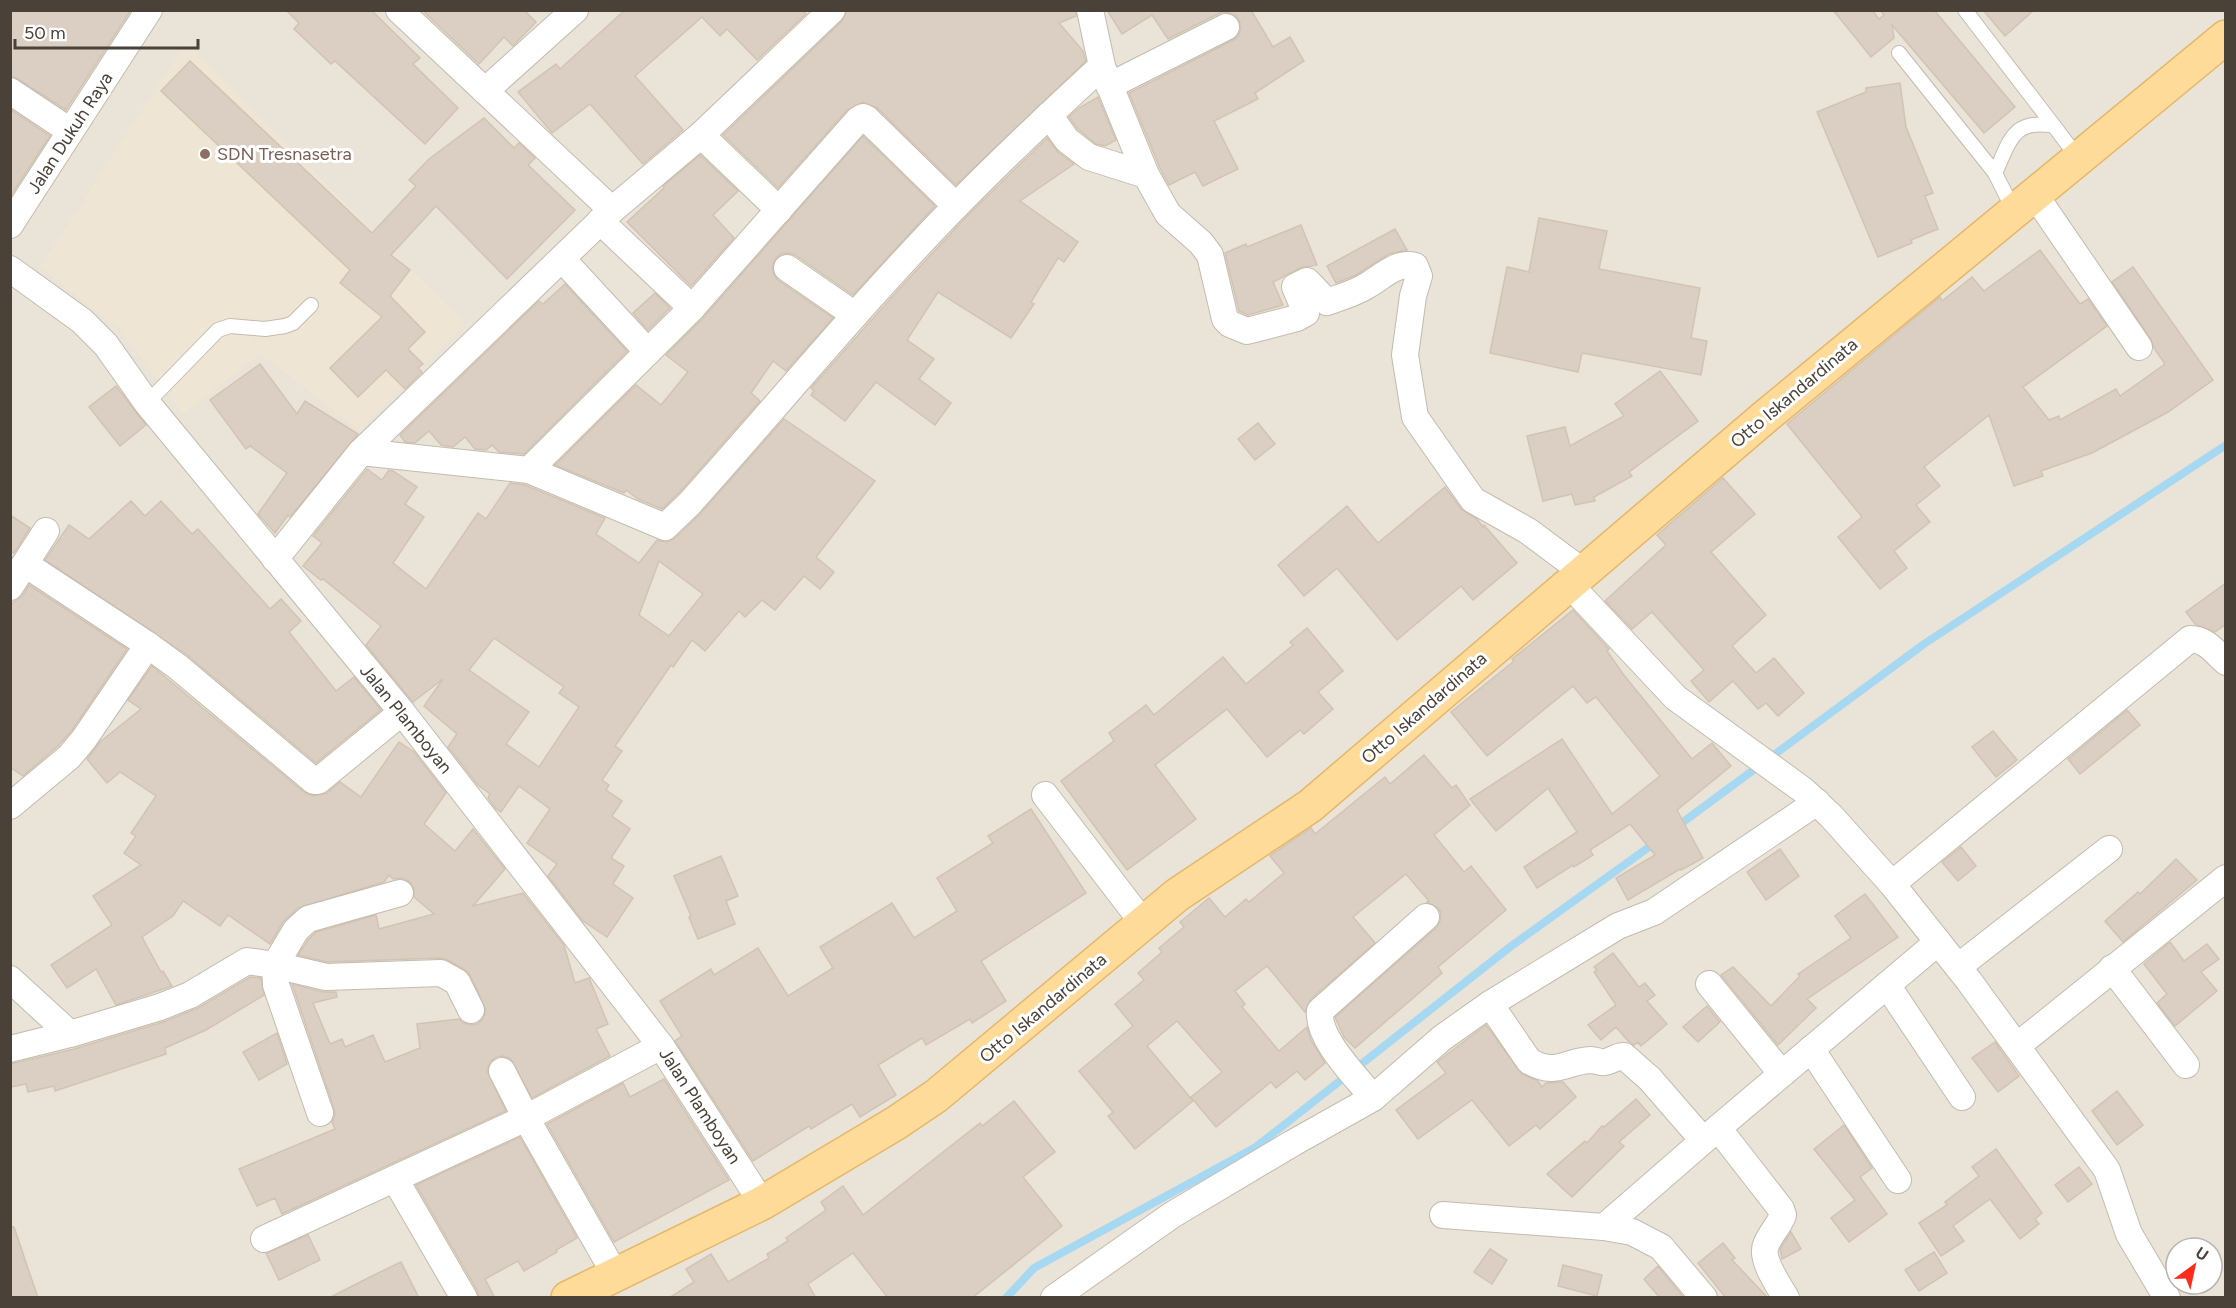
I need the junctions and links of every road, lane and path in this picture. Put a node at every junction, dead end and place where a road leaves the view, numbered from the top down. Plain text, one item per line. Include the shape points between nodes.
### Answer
1 (149, 10) edge
2 (399, 10) edge
3 (574, 10) edge
4 (832, 10) edge
5 (1090, 10) edge
6 (1965, 10) edge
7 (1226, 27) dead end
8 (2226, 37) edge
9 (1899, 53) dead end
10 (1106, 76) junction
11 (10, 91) edge
12 (485, 91) junction
13 (1049, 115) junction
14 (2054, 126) junction
15 (70, 131) junction
16 (700, 135) junction
17 (2078, 158) junction
18 (1995, 173) junction
19 (1146, 175) junction
20 (2024, 203) junction
21 (956, 206) junction
22 (779, 210) junction
23 (606, 216) junction
24 (10, 225) edge
25 (562, 259) junction
26 (787, 268) dead end
27 (10, 269) edge
28 (311, 306) dead end
29 (692, 308) junction
30 (855, 315) junction
31 (2139, 347) dead end
32 (648, 352) junction
33 (147, 403) junction
34 (361, 452) junction
35 (529, 470) junction
36 (46, 531) dead end
37 (275, 559) junction
38 (25, 564) junction
39 (1576, 578) junction
40 (10, 587) edge
41 (148, 645) junction
42 (2226, 662) edge
43 (402, 712) junction
44 (1045, 795) dead end
45 (1810, 796) junction
46 (10, 806) edge
47 (2109, 849) dead end
48 (2226, 878) edge
49 (1892, 884) junction
50 (400, 893) dead end
51 (1426, 917) dead end
52 (1144, 924) junction
53 (1938, 942) junction
54 (275, 965) junction
55 (1958, 967) junction
56 (2112, 968) junction
57 (10, 979) edge
58 (1709, 984) dead end
59 (1887, 985) junction
60 (1490, 1004) junction
61 (471, 1010) dead end
62 (70, 1034) junction
63 (662, 1046) junction
64 (2017, 1046) junction
65 (10, 1049) edge
66 (1811, 1049) junction
67 (2186, 1065) dead end
68 (502, 1071) dead end
69 (1782, 1074) junction
70 (1366, 1089) junction
71 (1962, 1097) dead end
72 (320, 1113) dead end
73 (526, 1118) junction
74 (1711, 1134) junction
75 (395, 1179) junction
76 (1898, 1180) dead end
77 (762, 1203) junction
78 (1443, 1215) dead end
79 (1604, 1227) junction
80 (264, 1239) dead end
81 (616, 1276) junction
82 (464, 1298) edge
83 (568, 1298) edge
84 (1054, 1298) edge
85 (1704, 1298) edge
86 (1786, 1298) edge
87 (2167, 1298) edge

1 - 15 street, Jalan Dukuh Raya
2 - 12 street
3 - 12 street
4 - 16 street
5 - 10 street
6 - 14 lane
7 - 10 street
8 - 17 main road, Otto Iskandardinata
9 - 18 lane
10 - 13 street
10 - 19 street
11 - 15 street
12 - 23 street
13 - 19 street via 1067,140 1089,157
13 - 21 street
14 - 17 lane
14 - 18 lane via 2038,123 2020,128
15 - 24 street, Jalan Dukuh Raya
16 - 22 street
16 - 23 street
17 - 20 main road, Otto Iskandardinata
18 - 20 lane
19 - 39 street via 1168,214 1210,255 1225,319 1235,327 1247,331 1306,313 1295,286 1307,281 1328,302 1367,286 1386,272 1408,264 1415,266 1419,276 1405,355 1415,417 1473,500 1528,531
20 - 31 street
20 - 39 main road, Otto Iskandardinata
21 - 22 street via 863,117
21 - 30 street
22 - 29 street
23 - 25 street
23 - 29 street
25 - 32 street
25 - 34 street
26 - 30 street
27 - 33 street, Jalan Plamboyan via 82,321 106,345
28 - 33 lane via 285,326 231,326 218,330
29 - 32 street
30 - 35 street via 665,527
32 - 35 street
33 - 37 street, Jalan Plamboyan
34 - 35 street
34 - 37 street
36 - 38 street
37 - 43 street, Jalan Plamboyan
38 - 40 street
38 - 41 street
39 - 45 street via 1676,698
39 - 52 main road, Otto Iskandardinata via 1310,806 1177,895
41 - 43 street via 315,781
41 - 46 street via 69,757
42 - 49 street via 2205,642 2190,639
43 - 63 street, Jalan Plamboyan
44 - 52 street
45 - 49 street
45 - 60 street via 1654,912 1618,926
47 - 55 street
48 - 56 street
49 - 53 street
50 - 54 street via 308,919 296,930
51 - 70 street via 1320,1011 1326,1038
52 - 77 main road, Otto Iskandardinata via 936,1096
53 - 55 street
53 - 59 street
54 - 61 street via 326,977 441,973 457,982
54 - 62 street via 247,961 190,995
54 - 72 street via 276,985
55 - 64 street
56 - 64 street
56 - 67 street
57 - 62 street
58 - 69 street
59 - 66 street
59 - 71 street
60 - 70 street
60 - 74 street via 1529,1061 1556,1070 1624,1056
62 - 65 street
63 - 73 street
63 - 77 street, Jalan Plamboyan
64 - 87 street via 2107,1170 2129,1234
66 - 69 street
66 - 76 street
68 - 73 street
69 - 74 street
70 - 84 street via 1293,1143 1172,1215
73 - 75 street
73 - 81 street
74 - 79 street
74 - 86 street via 1781,1209 1783,1215 1764,1251
75 - 80 street
75 - 82 street
77 - 81 main road, Otto Iskandardinata
78 - 79 street
79 - 85 street via 1632,1232 1661,1247
81 - 83 main road, Otto Iskandardinata

